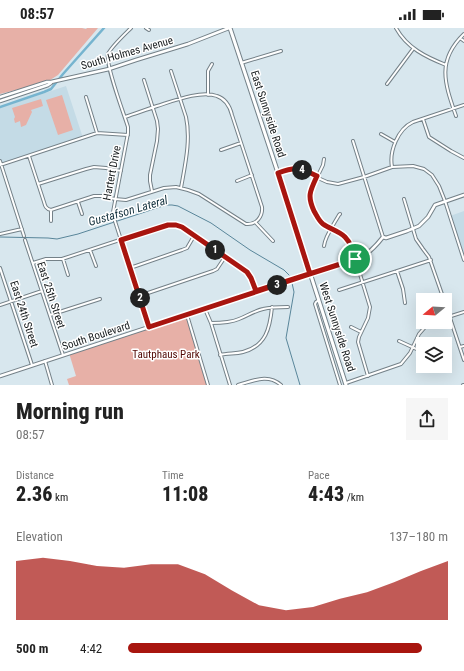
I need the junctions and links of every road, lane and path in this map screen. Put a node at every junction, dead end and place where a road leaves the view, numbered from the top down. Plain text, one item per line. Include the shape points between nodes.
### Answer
1 (130, 28) edge
2 (146, 28) edge
3 (229, 28) edge
4 (396, 28) edge
5 (149, 30) dead end
6 (464, 34) edge
7 (460, 38) junction
8 (464, 41) edge
9 (413, 49) junction
10 (281, 50) dead end
11 (241, 63) junction
12 (212, 64) dead end
13 (446, 65) junction
14 (109, 68) junction
15 (172, 71) dead end
16 (144, 80) dead end
17 (51, 82) junction
18 (387, 84) dead end
19 (208, 95) junction
20 (0, 97) edge
21 (86, 97) dead end
22 (180, 98) junction
23 (0, 101) edge
24 (464, 106) edge
25 (152, 108) junction
26 (454, 109) junction
27 (456, 116) dead end
28 (125, 117) junction
29 (423, 119) junction
30 (97, 133) junction
31 (381, 134) dead end
32 (128, 135) junction
33 (352, 141) dead end
34 (395, 142) junction
35 (241, 143) junction
36 (221, 150) dead end
37 (29, 156) junction
38 (464, 158) edge
39 (324, 159) dead end
40 (0, 161) edge
41 (1, 165) edge
42 (392, 167) junction
43 (121, 170) junction
44 (278, 173) junction
45 (252, 175) junction
46 (317, 176) junction
47 (364, 177) junction
48 (237, 180) dead end
49 (38, 184) junction
50 (181, 188) junction
51 (152, 191) junction
52 (464, 195) edge
53 (115, 199) junction
54 (404, 199) dead end
55 (445, 201) junction
56 (78, 202) junction
57 (51, 210) junction
58 (82, 214) dead end
59 (340, 214) dead end
60 (51, 221) dead end
61 (255, 223) junction
62 (22, 229) junction
63 (331, 229) junction
64 (413, 229) junction
65 (0, 234) edge
66 (24, 236) dead end
67 (194, 236) junction
68 (383, 237) junction
69 (25, 240) dead end
70 (121, 240) junction
71 (273, 241) dead end
72 (324, 246) dead end
73 (90, 250) junction
74 (225, 257) junction
75 (63, 259) junction
76 (355, 259) junction
77 (431, 260) junction
78 (464, 260) edge
79 (33, 263) junction
80 (96, 266) dead end
81 (0, 268) edge
82 (130, 268) junction
83 (397, 271) junction
84 (310, 274) junction
85 (68, 275) dead end
86 (362, 282) junction
87 (339, 290) dead end
88 (42, 291) junction
89 (256, 291) junction
90 (442, 293) edge
91 (139, 296) junction
92 (100, 299) dead end
93 (319, 300) junction
94 (11, 301) junction
95 (405, 303) dead end
96 (0, 305) edge
97 (272, 307) junction
98 (288, 307) dead end
99 (205, 309) junction
100 (464, 312) edge
101 (187, 314) junction
102 (50, 315) junction
103 (452, 316) edge
104 (211, 323) junction
105 (452, 323) edge
106 (149, 327) junction
107 (351, 327) dead end
108 (423, 329) edge
109 (361, 332) junction
110 (399, 341) dead end
111 (464, 346) edge
112 (413, 347) junction
113 (460, 347) junction
114 (416, 348) edge
115 (63, 355) junction
116 (220, 355) junction
117 (464, 360) edge
118 (45, 361) junction
119 (32, 365) junction
120 (0, 375) edge
121 (368, 376) junction
122 (346, 384) edge
123 (52, 385) edge
124 (208, 385) edge
125 (230, 385) edge
126 (238, 385) edge
127 (281, 385) edge
128 (340, 385) edge

1 - 14 street, Hartert Drive via 110,51 107,58
2 - 5 street
3 - 11 main road, East Sunnyside Road
3 - 14 street, South Holmes Avenue via 188,44
4 - 9 street
6 - 7 street
7 - 8 street
7 - 13 street
9 - 13 street
9 - 18 street
10 - 11 street
11 - 44 main road, East Sunnyside Road
12 - 19 street via 208,71
13 - 26 street via 446,85
14 - 17 street, South Holmes Avenue
14 - 28 street, Hartert Drive
15 - 22 street
16 - 25 street
17 - 20 street, South Holmes Avenue
17 - 23 street, South Holmes Avenue via 48,86
19 - 22 street
19 - 35 street via 218,96 228,104
21 - 30 street
22 - 25 street
22 - 50 street via 188,130
24 - 26 street
25 - 28 street
25 - 51 street via 158,129 150,178
26 - 27 street
26 - 29 street
28 - 32 street, Hartert Drive
29 - 34 street via 406,126
29 - 38 street via 429,136
30 - 32 street
30 - 37 street
31 - 34 street
32 - 43 street, Hartert Drive
33 - 47 street
34 - 42 street via 390,160
35 - 36 street
35 - 45 street
37 - 41 street
37 - 49 street
39 - 46 street
40 - 41 street
41 - 62 street
42 - 47 street
42 - 55 street via 413,166 429,172 437,181
43 - 49 street via 94,167
43 - 53 street, Hartert Drive
44 - 46 street via 298,168
44 - 84 main road, East Sunnyside Road
45 - 48 street
45 - 61 street via 263,210
46 - 47 street via 327,182 338,184
46 - 63 street via 310,200 318,218
47 - 68 street
49 - 57 street via 46,207
50 - 51 street
50 - 61 street via 199,194 246,224
51 - 53 street via 126,200
52 - 55 street
53 - 56 street via 94,196
53 - 70 street, Hartert Drive via 114,221
54 - 64 street
55 - 64 street via 435,205 423,223
55 - 78 street
56 - 57 street
56 - 58 street
57 - 60 street
59 - 63 street
61 - 71 street
62 - 65 street
62 - 66 street
63 - 72 street
63 - 76 street via 344,236
64 - 68 street
64 - 77 street via 418,243
67 - 70 street via 182,227 168,225
67 - 74 street
67 - 82 street via 187,248
68 - 76 street, South Boulevard via 367,253
69 - 79 street, East 25th Street
70 - 73 street
70 - 82 street, Hartert Drive
73 - 75 street
73 - 80 street
74 - 89 street via 249,274
74 - 91 street via 213,271
75 - 79 street via 46,259
75 - 85 street
76 - 84 street, South Boulevard
76 - 86 street
77 - 83 street
77 - 90 street
79 - 88 street, East 25th Street
81 - 94 street, East 24th Street
82 - 91 street, Hartert Drive
83 - 86 street
83 - 95 street
84 - 89 street, South Boulevard
84 - 93 main road, West Sunnyside Road
86 - 87 street
86 - 109 street via 370,307
88 - 94 street
88 - 102 street, East 25th Street
89 - 99 street, South Boulevard
91 - 106 street, Hartert Drive
92 - 102 street
93 - 122 main road, West Sunnyside Road
93 - 128 street via 315,304
94 - 96 street
94 - 119 street, East 24th Street
97 - 98 street
97 - 104 street via 258,310 234,321
97 - 116 street via 268,331 256,346 243,352
99 - 101 street, South Boulevard
99 - 104 street
100 - 103 street
101 - 106 street, South Boulevard
101 - 124 street
102 - 115 street, East 25th Street
104 - 116 street
105 - 113 street
106 - 115 street, South Boulevard
107 - 109 street
108 - 112 street
109 - 121 street via 358,342
110 - 112 street
111 - 113 street
112 - 114 street
112 - 121 street via 401,364
113 - 117 street
115 - 118 street, South Boulevard
116 - 125 street
118 - 119 street, South Boulevard
118 - 123 street
119 - 120 street, South Boulevard
121 - 122 street
126 - 127 street via 265,378 275,380

